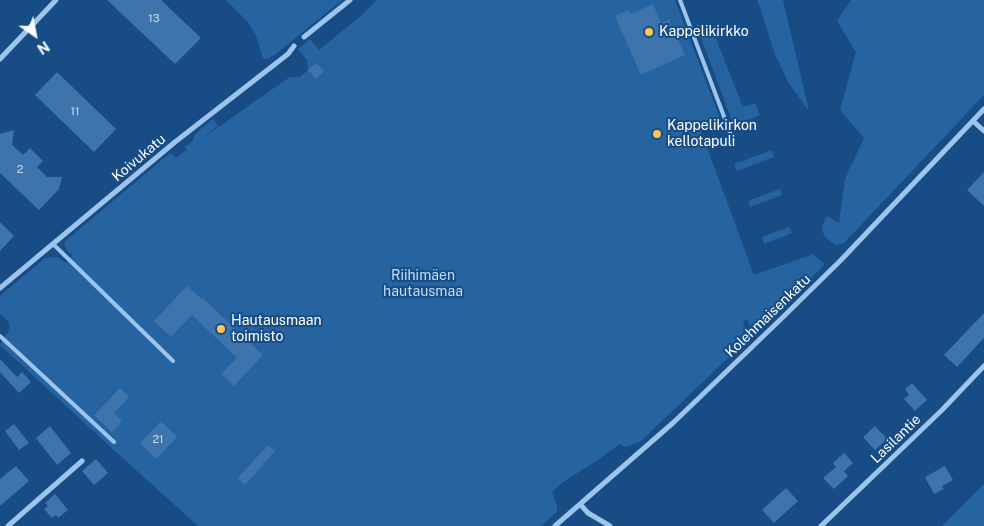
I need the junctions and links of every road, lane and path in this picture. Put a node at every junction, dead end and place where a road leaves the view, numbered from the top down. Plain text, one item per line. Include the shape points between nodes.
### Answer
1 (56, 0) edge
2 (350, 0) edge
3 (680, 0) edge
4 (304, 37) dead end
5 (294, 46) dead end
6 (0, 59) edge
7 (984, 109) edge
8 (973, 121) junction
9 (984, 131) edge
10 (734, 143) dead end
11 (52, 244) junction
12 (0, 288) edge
13 (0, 336) edge
14 (173, 361) dead end
15 (984, 366) edge
16 (114, 442) dead end
17 (82, 461) dead end
18 (580, 504) junction
19 (8, 526) edge
20 (555, 526) edge
21 (610, 526) edge
22 (821, 526) edge

1 - 6 street
2 - 4 street
3 - 10 lane
5 - 11 street, Koivukatu
7 - 8 street, Kolehmaisenkatu
8 - 9 street
8 - 18 street, Kolehmaisenkatu via 781,319 674,422
11 - 12 street, Koivukatu
11 - 14 lane
13 - 16 lane
15 - 22 street, Lasilantie
17 - 19 street
18 - 20 street, Kolehmaisenkatu
18 - 21 street via 588,513

